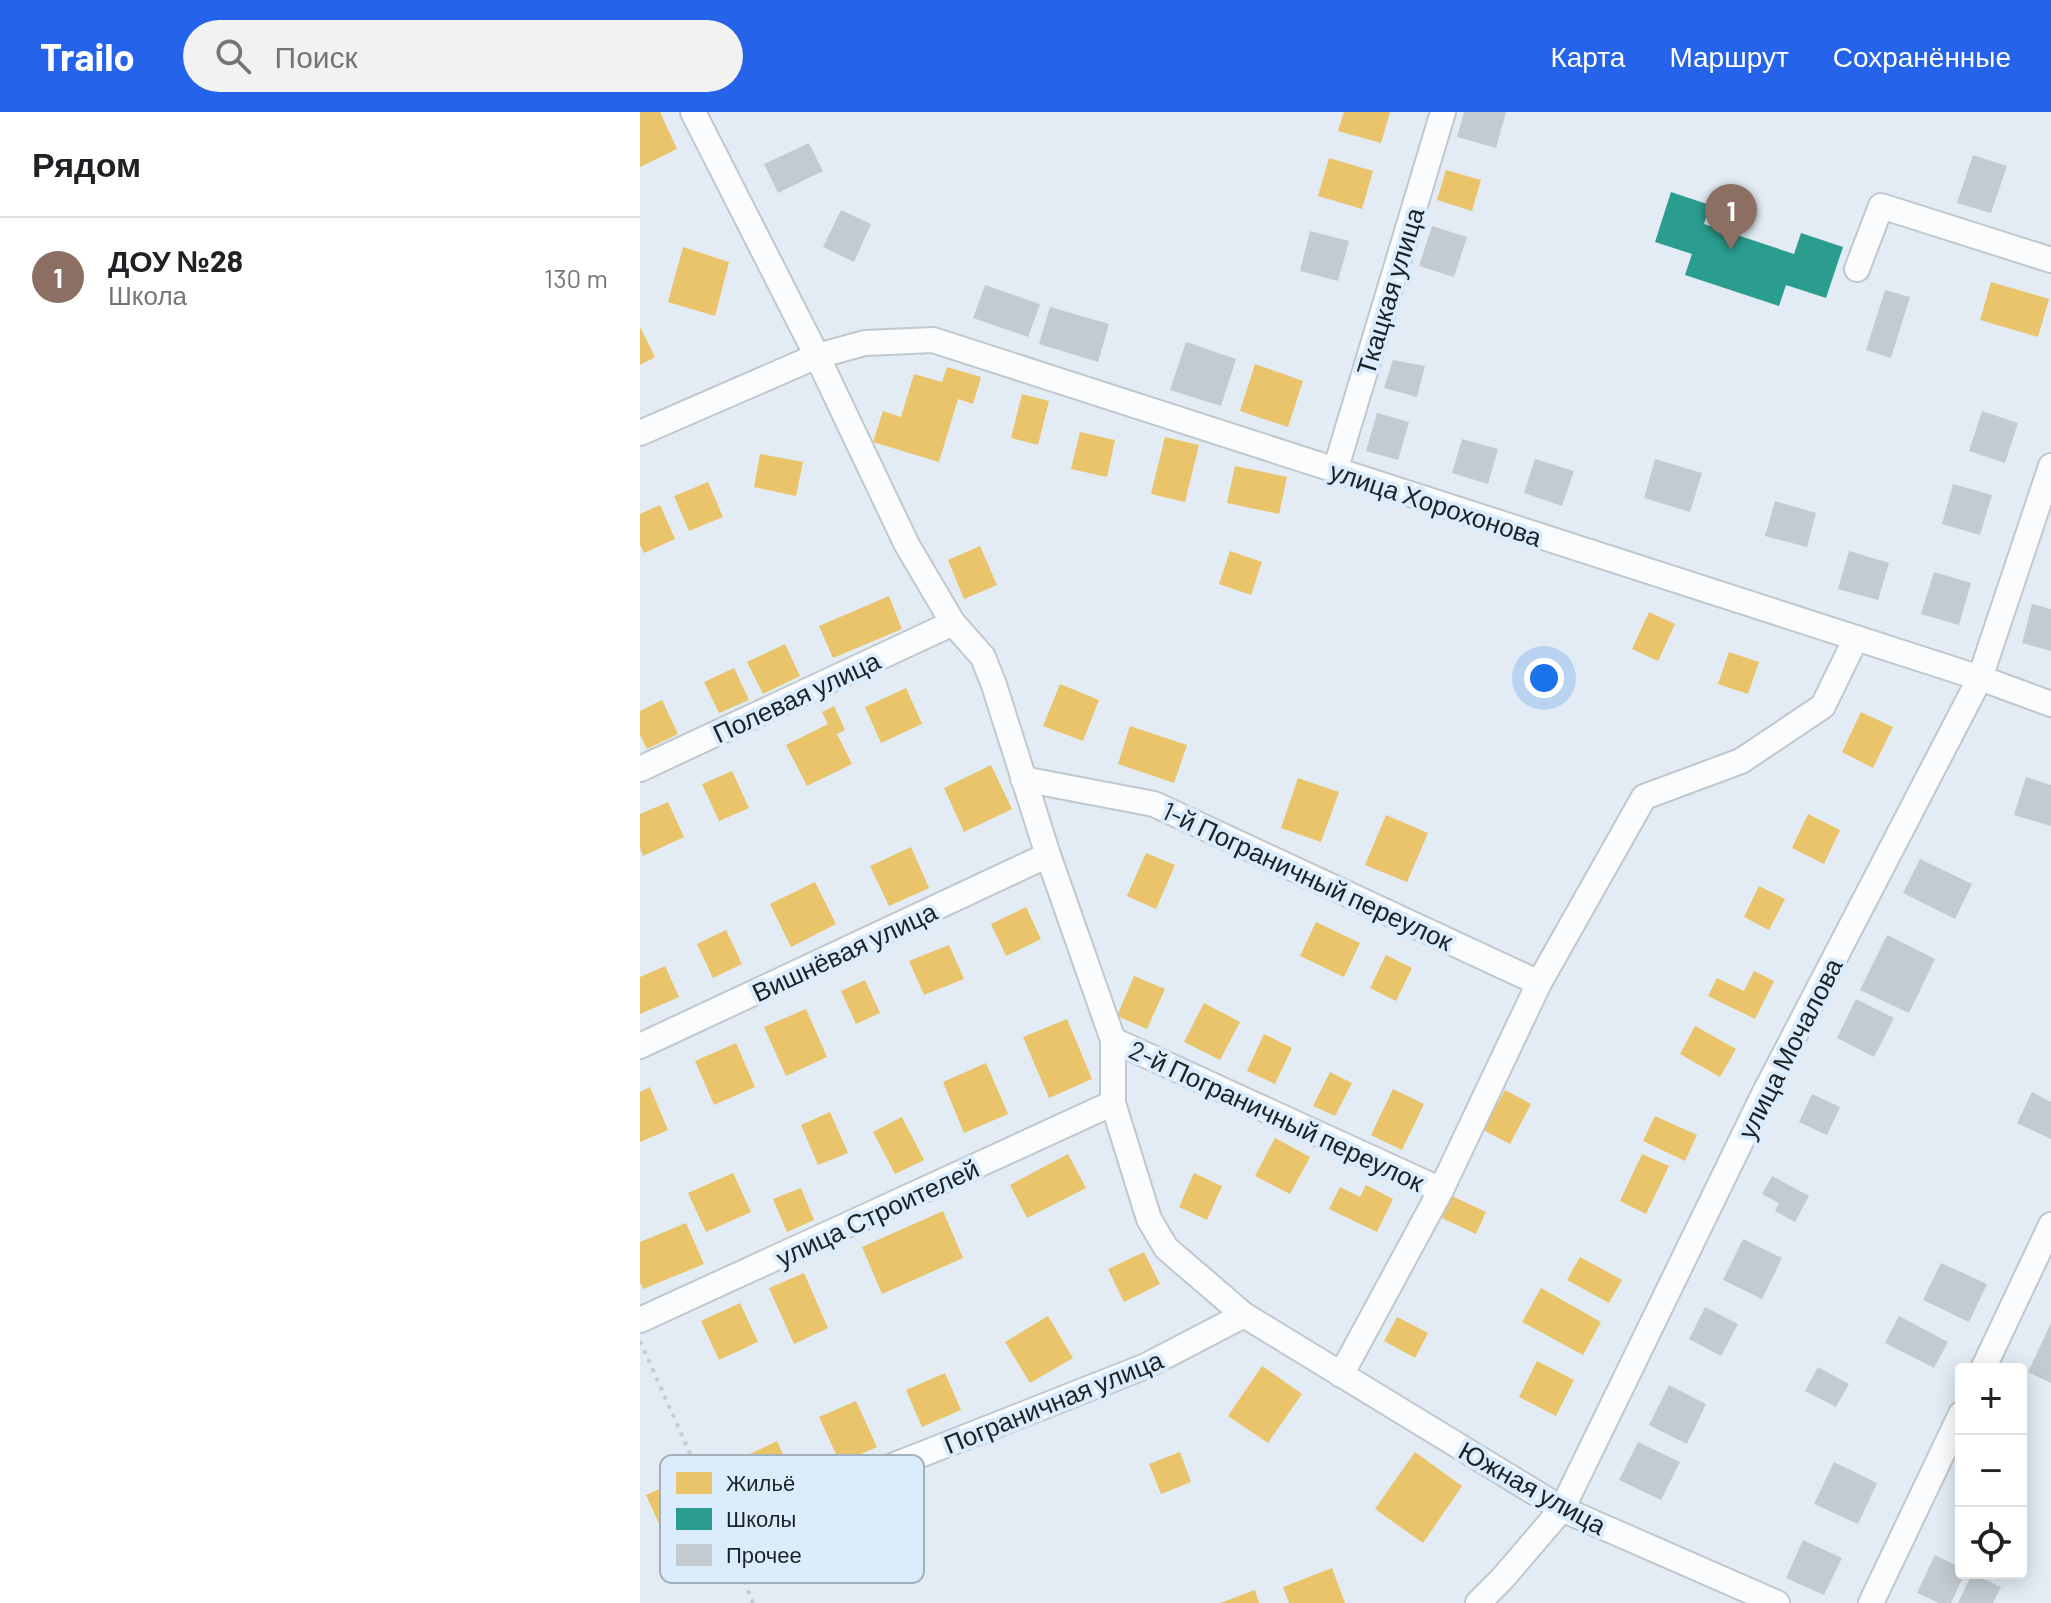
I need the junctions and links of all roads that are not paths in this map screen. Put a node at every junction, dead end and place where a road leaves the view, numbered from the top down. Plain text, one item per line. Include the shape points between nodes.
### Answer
1 (693, 112) edge
2 (1443, 112) edge
3 (2051, 260) edge
4 (1857, 269) dead end
5 (817, 356) junction
6 (640, 433) edge
7 (2051, 466) edge
8 (1335, 471) junction
9 (953, 623) junction
10 (1856, 638) junction
11 (1980, 678) junction
12 (2051, 704) edge
13 (640, 769) edge
14 (1023, 779) junction
15 (1048, 855) junction
16 (1539, 983) junction
17 (1113, 1040) junction
18 (640, 1046) edge
19 (1113, 1103) junction
20 (1441, 1190) junction
21 (2051, 1225) edge
22 (1244, 1315) junction
23 (640, 1320) edge
24 (1986, 1363) edge
25 (1341, 1375) junction
26 (1955, 1427) edge
27 (920, 1455) edge
28 (1562, 1509) junction
29 (1478, 1603) edge
30 (1777, 1603) edge
31 (1871, 1603) edge

1 - 5 street, Южная улица
2 - 8 street, Ткацкая улица
3 - 4 street via 1881,206
5 - 6 street, улица Хорохонова
5 - 8 street, улица Хорохонова via 865,343 933,340
5 - 9 street, Южная улица via 907,545
7 - 11 street, улица Мочалова
8 - 10 street, улица Хорохонова
9 - 13 street, Полевая улица
9 - 14 street, Южная улица via 983,657
10 - 11 street, улица Хорохонова
10 - 16 street via 1823,706 1741,761 1644,797
11 - 12 street, улица Хорохонова
11 - 28 street, улица Мочалова via 1764,1094
14 - 15 street, Южная улица
14 - 16 street, 1-й Пограничный переулок via 1154,804
15 - 17 street, Южная улица
15 - 18 street, Вишнёвая улица
16 - 20 street
17 - 19 street, Южная улица
17 - 20 street, 2-й Пограничный переулок
19 - 22 street, Южная улица via 1149,1219 1166,1248
19 - 23 street, улица Строителей
20 - 25 street
21 - 24 street
22 - 25 street, Южная улица
22 - 27 street, Пограничная улица via 1146,1366
25 - 28 street, Южная улица
26 - 31 street
28 - 29 street, улица Мочалова
28 - 30 street, Южная улица

